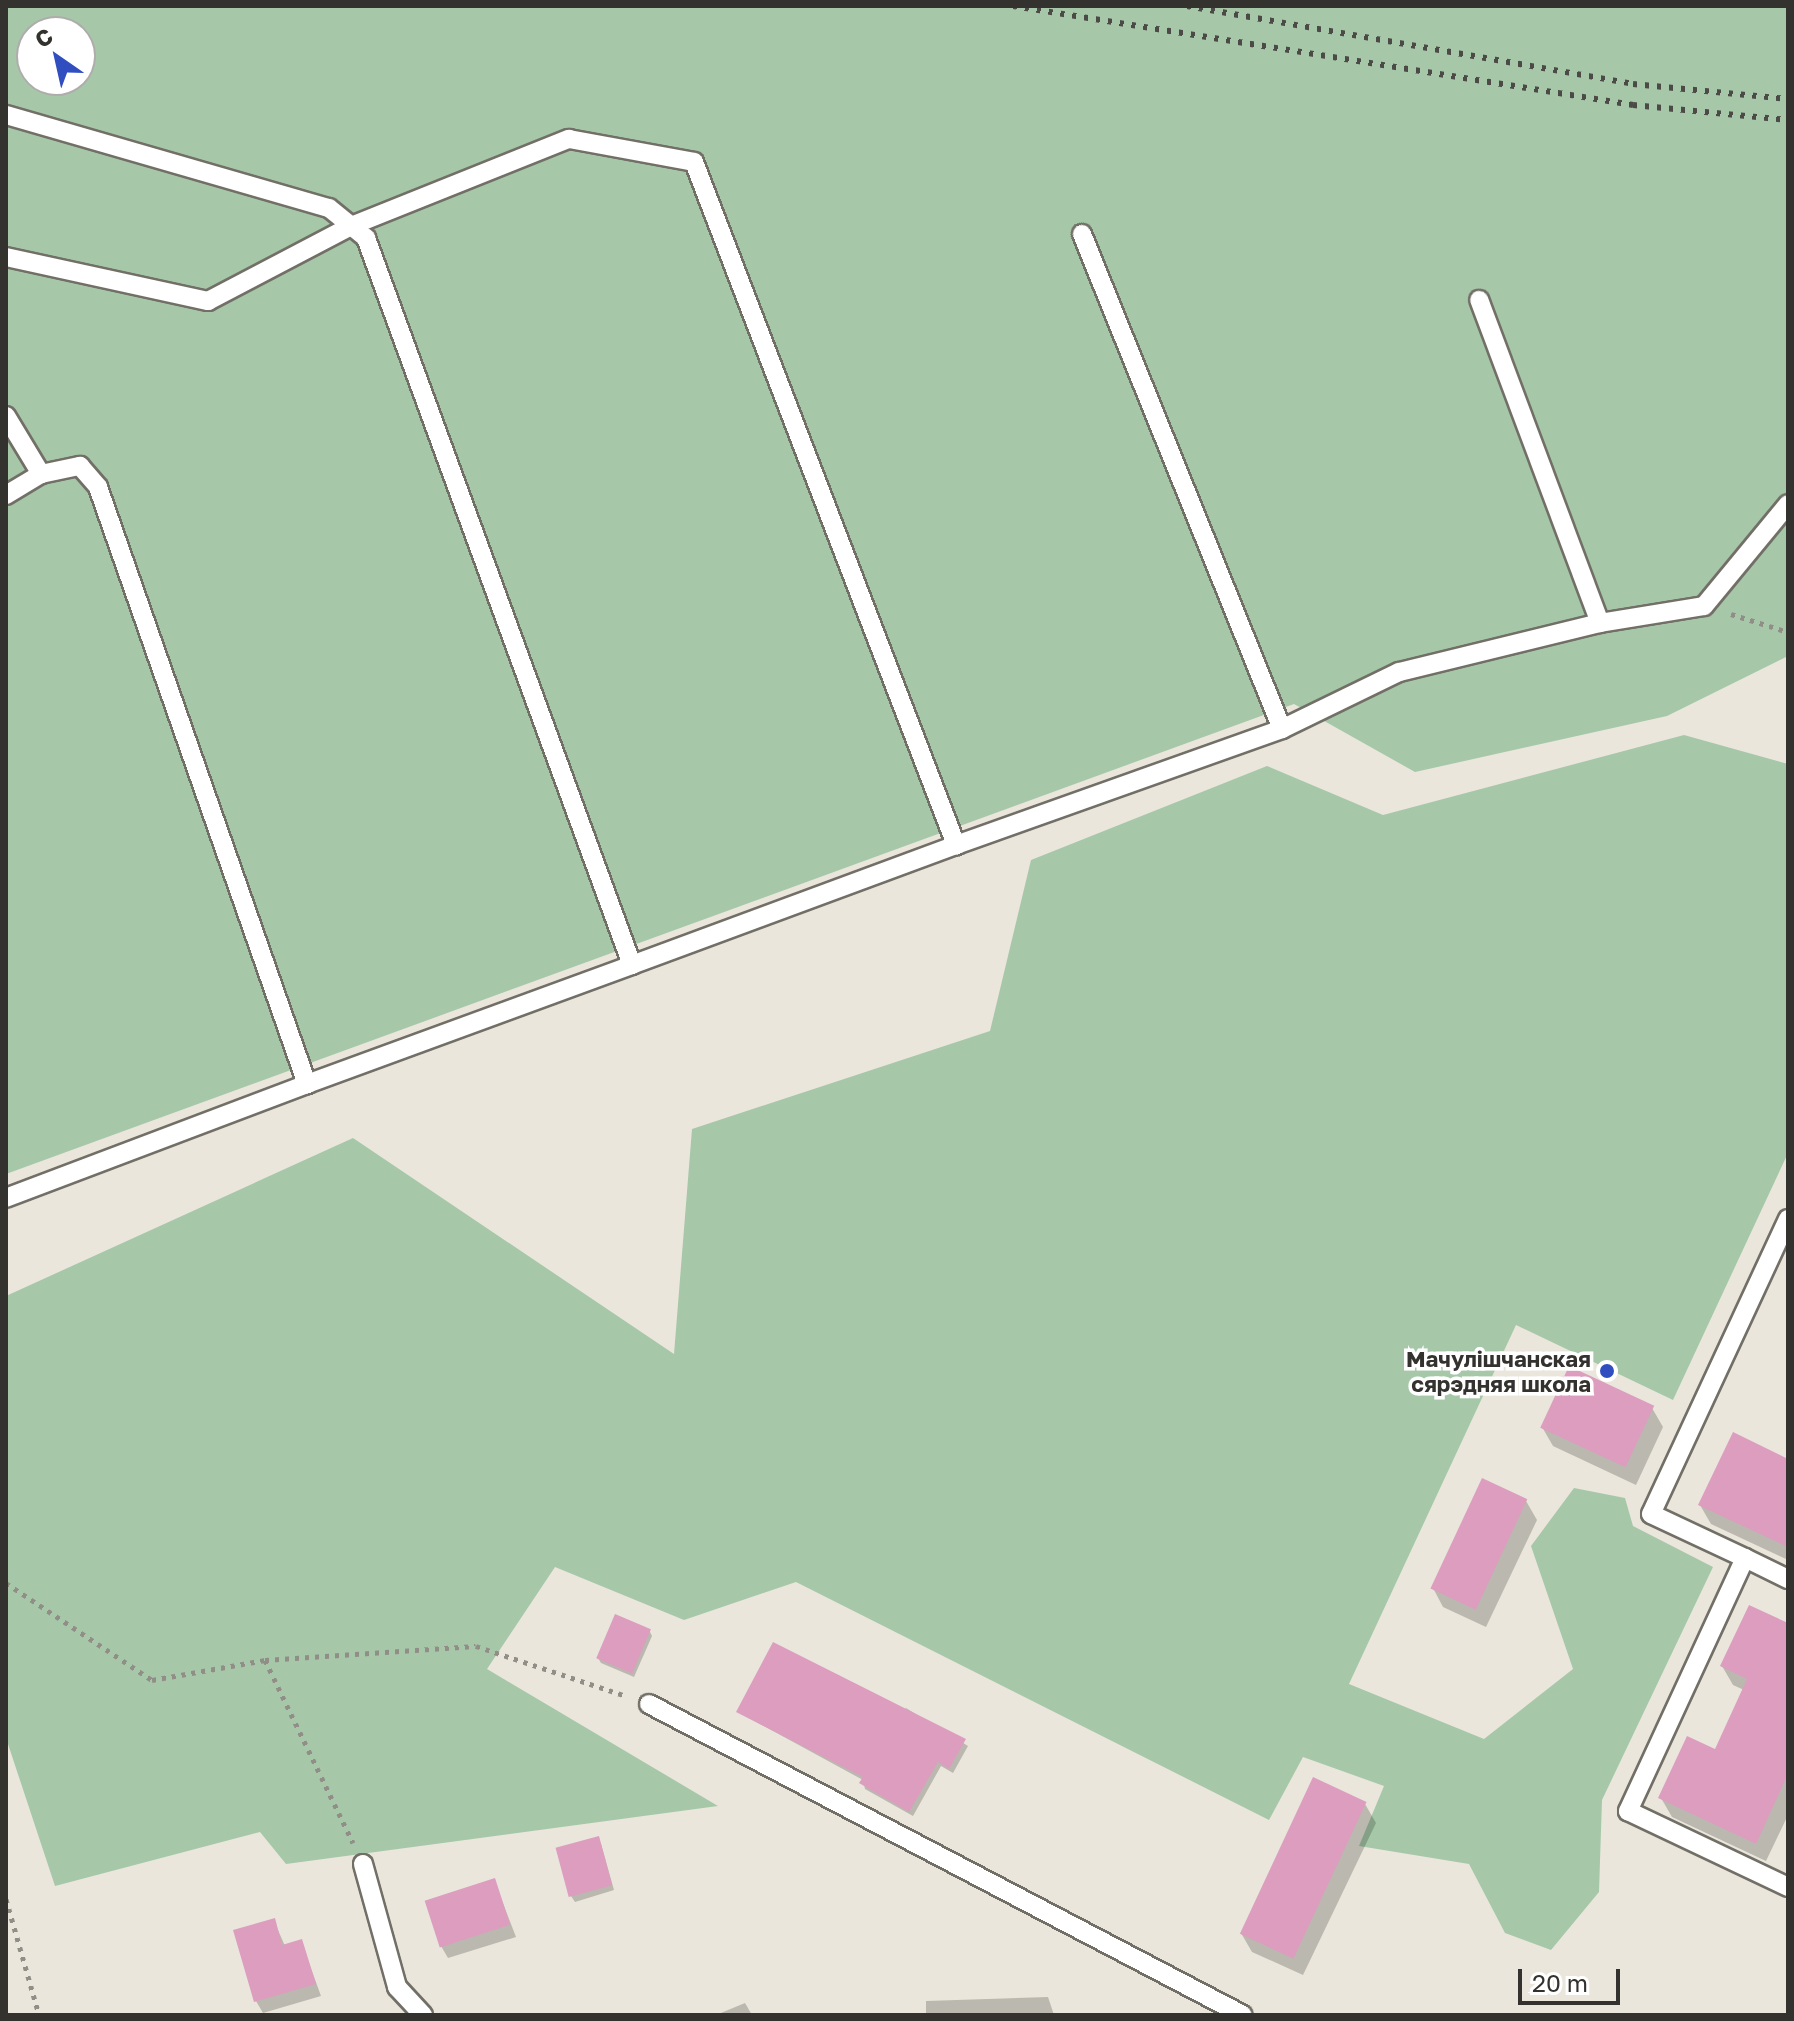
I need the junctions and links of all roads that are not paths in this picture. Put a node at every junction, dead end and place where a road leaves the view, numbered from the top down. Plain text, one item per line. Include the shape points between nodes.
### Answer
1 (6, 115) edge
2 (351, 226) junction
3 (1082, 234) dead end
4 (6, 257) edge
5 (1479, 300) dead end
6 (6, 416) edge
7 (41, 474) junction
8 (6, 495) edge
9 (1788, 504) edge
10 (1600, 623) junction
11 (1282, 729) junction
12 (956, 845) junction
13 (632, 965) junction
14 (307, 1084) junction
15 (6, 1198) edge
16 (1788, 1219) edge
17 (1745, 1558) junction
18 (1788, 1579) edge
19 (649, 1704) road end
20 (363, 1864) road end
21 (1788, 1887) edge
22 (423, 2015) edge
23 (1243, 2015) edge

1 - 2 lane via 329,208
2 - 4 lane via 208,301
2 - 12 lane via 569,139 694,162
2 - 13 lane via 366,238
3 - 11 lane
5 - 10 lane
6 - 7 lane
7 - 8 lane
7 - 14 lane via 80,466 98,487
9 - 10 lane via 1704,606
10 - 11 lane via 1399,672
11 - 12 lane
12 - 13 lane
13 - 14 lane
14 - 15 lane
16 - 17 lane via 1651,1514
17 - 18 lane
17 - 21 lane via 1628,1811
19 - 23 lane
20 - 22 lane via 397,1987

